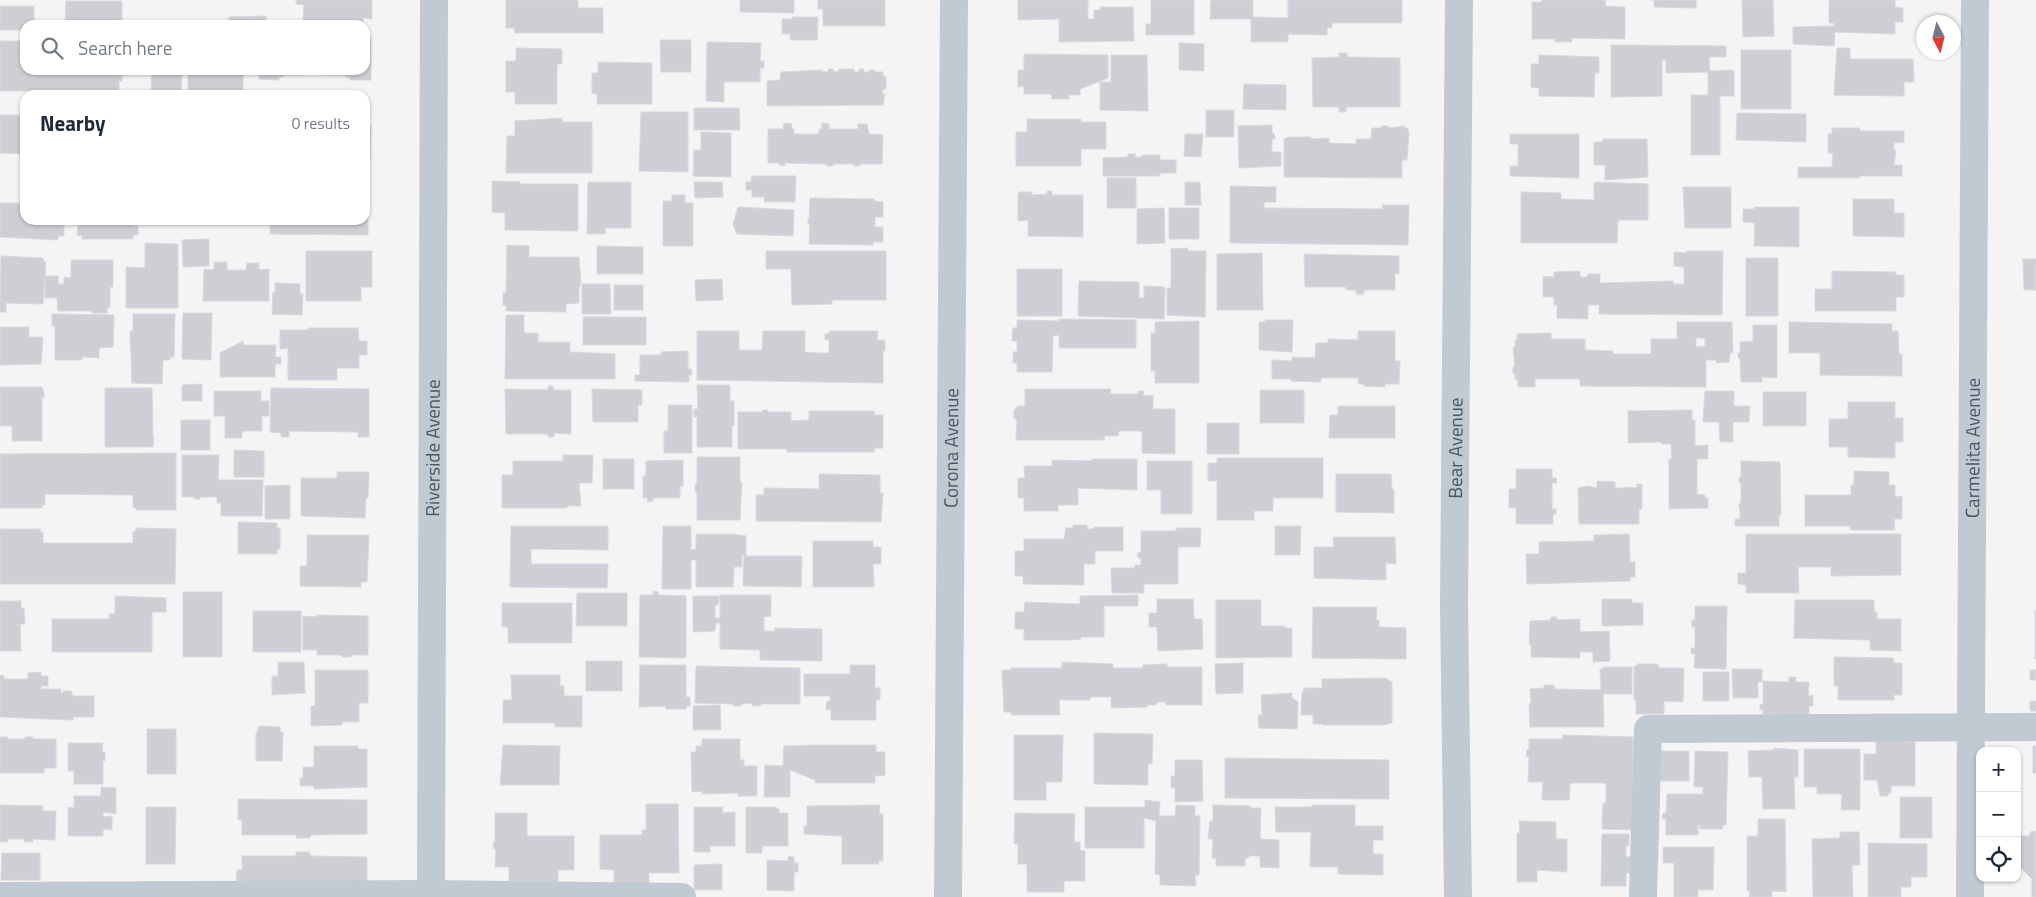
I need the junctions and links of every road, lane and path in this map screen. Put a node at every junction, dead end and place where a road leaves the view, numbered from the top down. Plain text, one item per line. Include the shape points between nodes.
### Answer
1 (434, 0) edge
2 (954, 0) edge
3 (1459, 0) edge
4 (1975, 0) edge
5 (2036, 727) edge
6 (1972, 728) junction
7 (431, 895) edge
8 (0, 896) edge
9 (682, 897) edge
10 (948, 897) edge
11 (1458, 897) edge
12 (1643, 897) edge
13 (1970, 897) edge

1 - 7 street, Riverside Avenue
2 - 10 street, Corona Avenue
3 - 11 street, Bear Avenue via 1454,587
4 - 6 street, Carmelita Avenue
5 - 6 street
6 - 12 street via 1648,729
6 - 13 street, Carmelita Avenue
7 - 8 street
7 - 9 street

